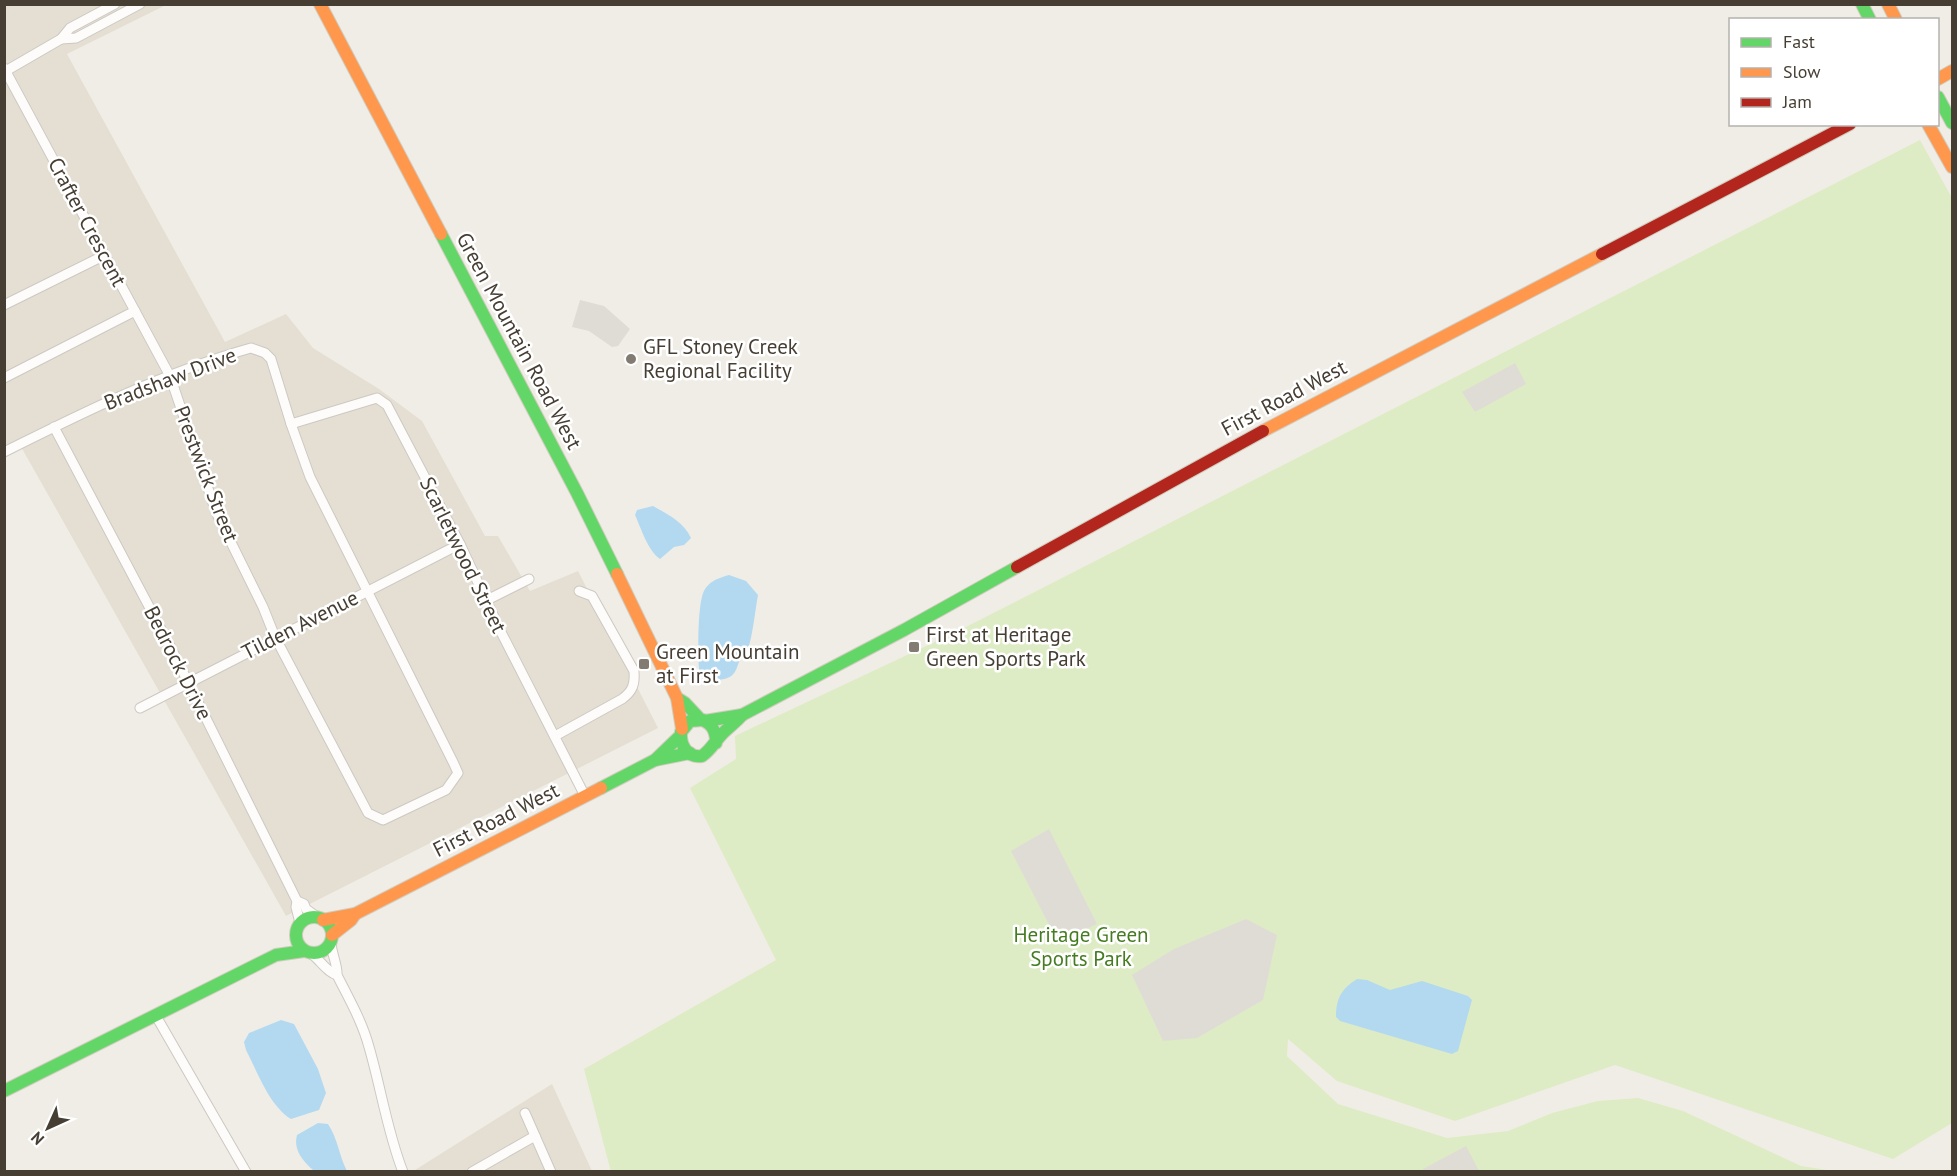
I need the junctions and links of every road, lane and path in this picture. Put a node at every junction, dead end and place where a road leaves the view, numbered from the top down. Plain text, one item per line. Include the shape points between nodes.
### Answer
1 (115, 4) edge
2 (140, 4) edge
3 (320, 4) edge
4 (1862, 4) edge
5 (1888, 4) edge
6 (1869, 18) edge
7 (1895, 18) edge
8 (61, 39) junction
9 (1953, 70) edge
10 (5, 71) edge
11 (1939, 78) edge
12 (1939, 99) edge
13 (1953, 123) edge
14 (1846, 126) edge
15 (1929, 126) edge
16 (1953, 167) edge
17 (105, 255) junction
18 (5, 304) edge
19 (135, 311) junction
20 (170, 376) junction
21 (4, 378) edge
22 (291, 424) junction
23 (54, 427) junction
24 (4, 452) edge
25 (460, 544) junction
26 (529, 579) dead end
27 (368, 590) junction
28 (579, 591) dead end
29 (487, 600) junction
30 (275, 637) junction
31 (188, 683) junction
32 (677, 698) junction
33 (140, 708) dead end
34 (742, 715) junction
35 (703, 720) junction
36 (681, 732) junction
37 (555, 736) junction
38 (716, 743) junction
39 (690, 753) junction
40 (655, 760) junction
41 (585, 796) junction
42 (297, 901) junction
43 (355, 914) junction
44 (320, 918) junction
45 (298, 929) junction
46 (331, 938) junction
47 (307, 952) junction
48 (276, 955) junction
49 (337, 975) junction
50 (156, 1016) junction
51 (4, 1091) edge
52 (525, 1113) dead end
53 (535, 1136) junction
54 (246, 1172) edge
55 (403, 1172) edge
56 (472, 1172) edge
57 (551, 1172) edge

1 - 8 street via 70,28
2 - 8 street via 76,38
3 - 32 street, Green Mountain Road West via 577,494
4 - 6 street
5 - 7 street
8 - 10 street
9 - 11 street
10 - 17 street, Crafter Crescent
12 - 13 street
14 - 34 street, First Road West via 1208,460 904,630
15 - 16 street
17 - 18 street
17 - 19 street, Crafter Crescent
19 - 20 street, Crafter Crescent
19 - 21 street
20 - 22 street, Bradshaw Drive via 251,348 271,359
20 - 23 street, Bradshaw Drive
20 - 30 street, Prestwick Street via 216,512
22 - 25 street, Scarletwood Street via 377,398 387,405
22 - 27 street, Bradshaw Drive via 310,477
23 - 24 street, Bradshaw Drive
23 - 31 street, Bedrock Drive
25 - 27 street, Tilden Avenue
25 - 29 street, Scarletwood Street
26 - 29 street
27 - 30 street, Tilden Avenue
27 - 30 street, Prestwick Street via 458,773 446,790 383,820 368,813
28 - 37 street via 592,597 634,671 635,684 622,699
29 - 37 street, Scarletwood Street
30 - 31 street, Tilden Avenue
31 - 33 street, Tilden Avenue
31 - 42 street, Bedrock Drive
32 - 35 street, Green Mountain Road West
32 - 36 street, Green Mountain Road West
34 - 35 street, First Road West
34 - 38 street, First Road West
35 - 36 street via 690,722
35 - 38 street via 714,727
36 - 39 street via 682,745
36 - 40 street, First Road West
37 - 41 street, Scarletwood Street
38 - 39 street via 700,756
39 - 40 street, First Road West
40 - 41 street, First Road West
41 - 43 street, First Road West
42 - 44 street, Bedrock Drive
42 - 45 street, Bedrock Drive
43 - 44 street, First Road West
43 - 46 street, First Road West
44 - 45 street, First Road West via 311,917
44 - 46 street via 331,929
45 - 47 street via 299,947
45 - 48 street, First Road West
46 - 47 street, First Road West via 322,951
46 - 49 street
47 - 48 street, First Road West
47 - 49 street via 319,959 330,974
48 - 50 street, First Road West
49 - 55 street via 369,1047 388,1129
50 - 51 street, First Road West
50 - 54 street
52 - 53 street
53 - 56 street
53 - 57 street

